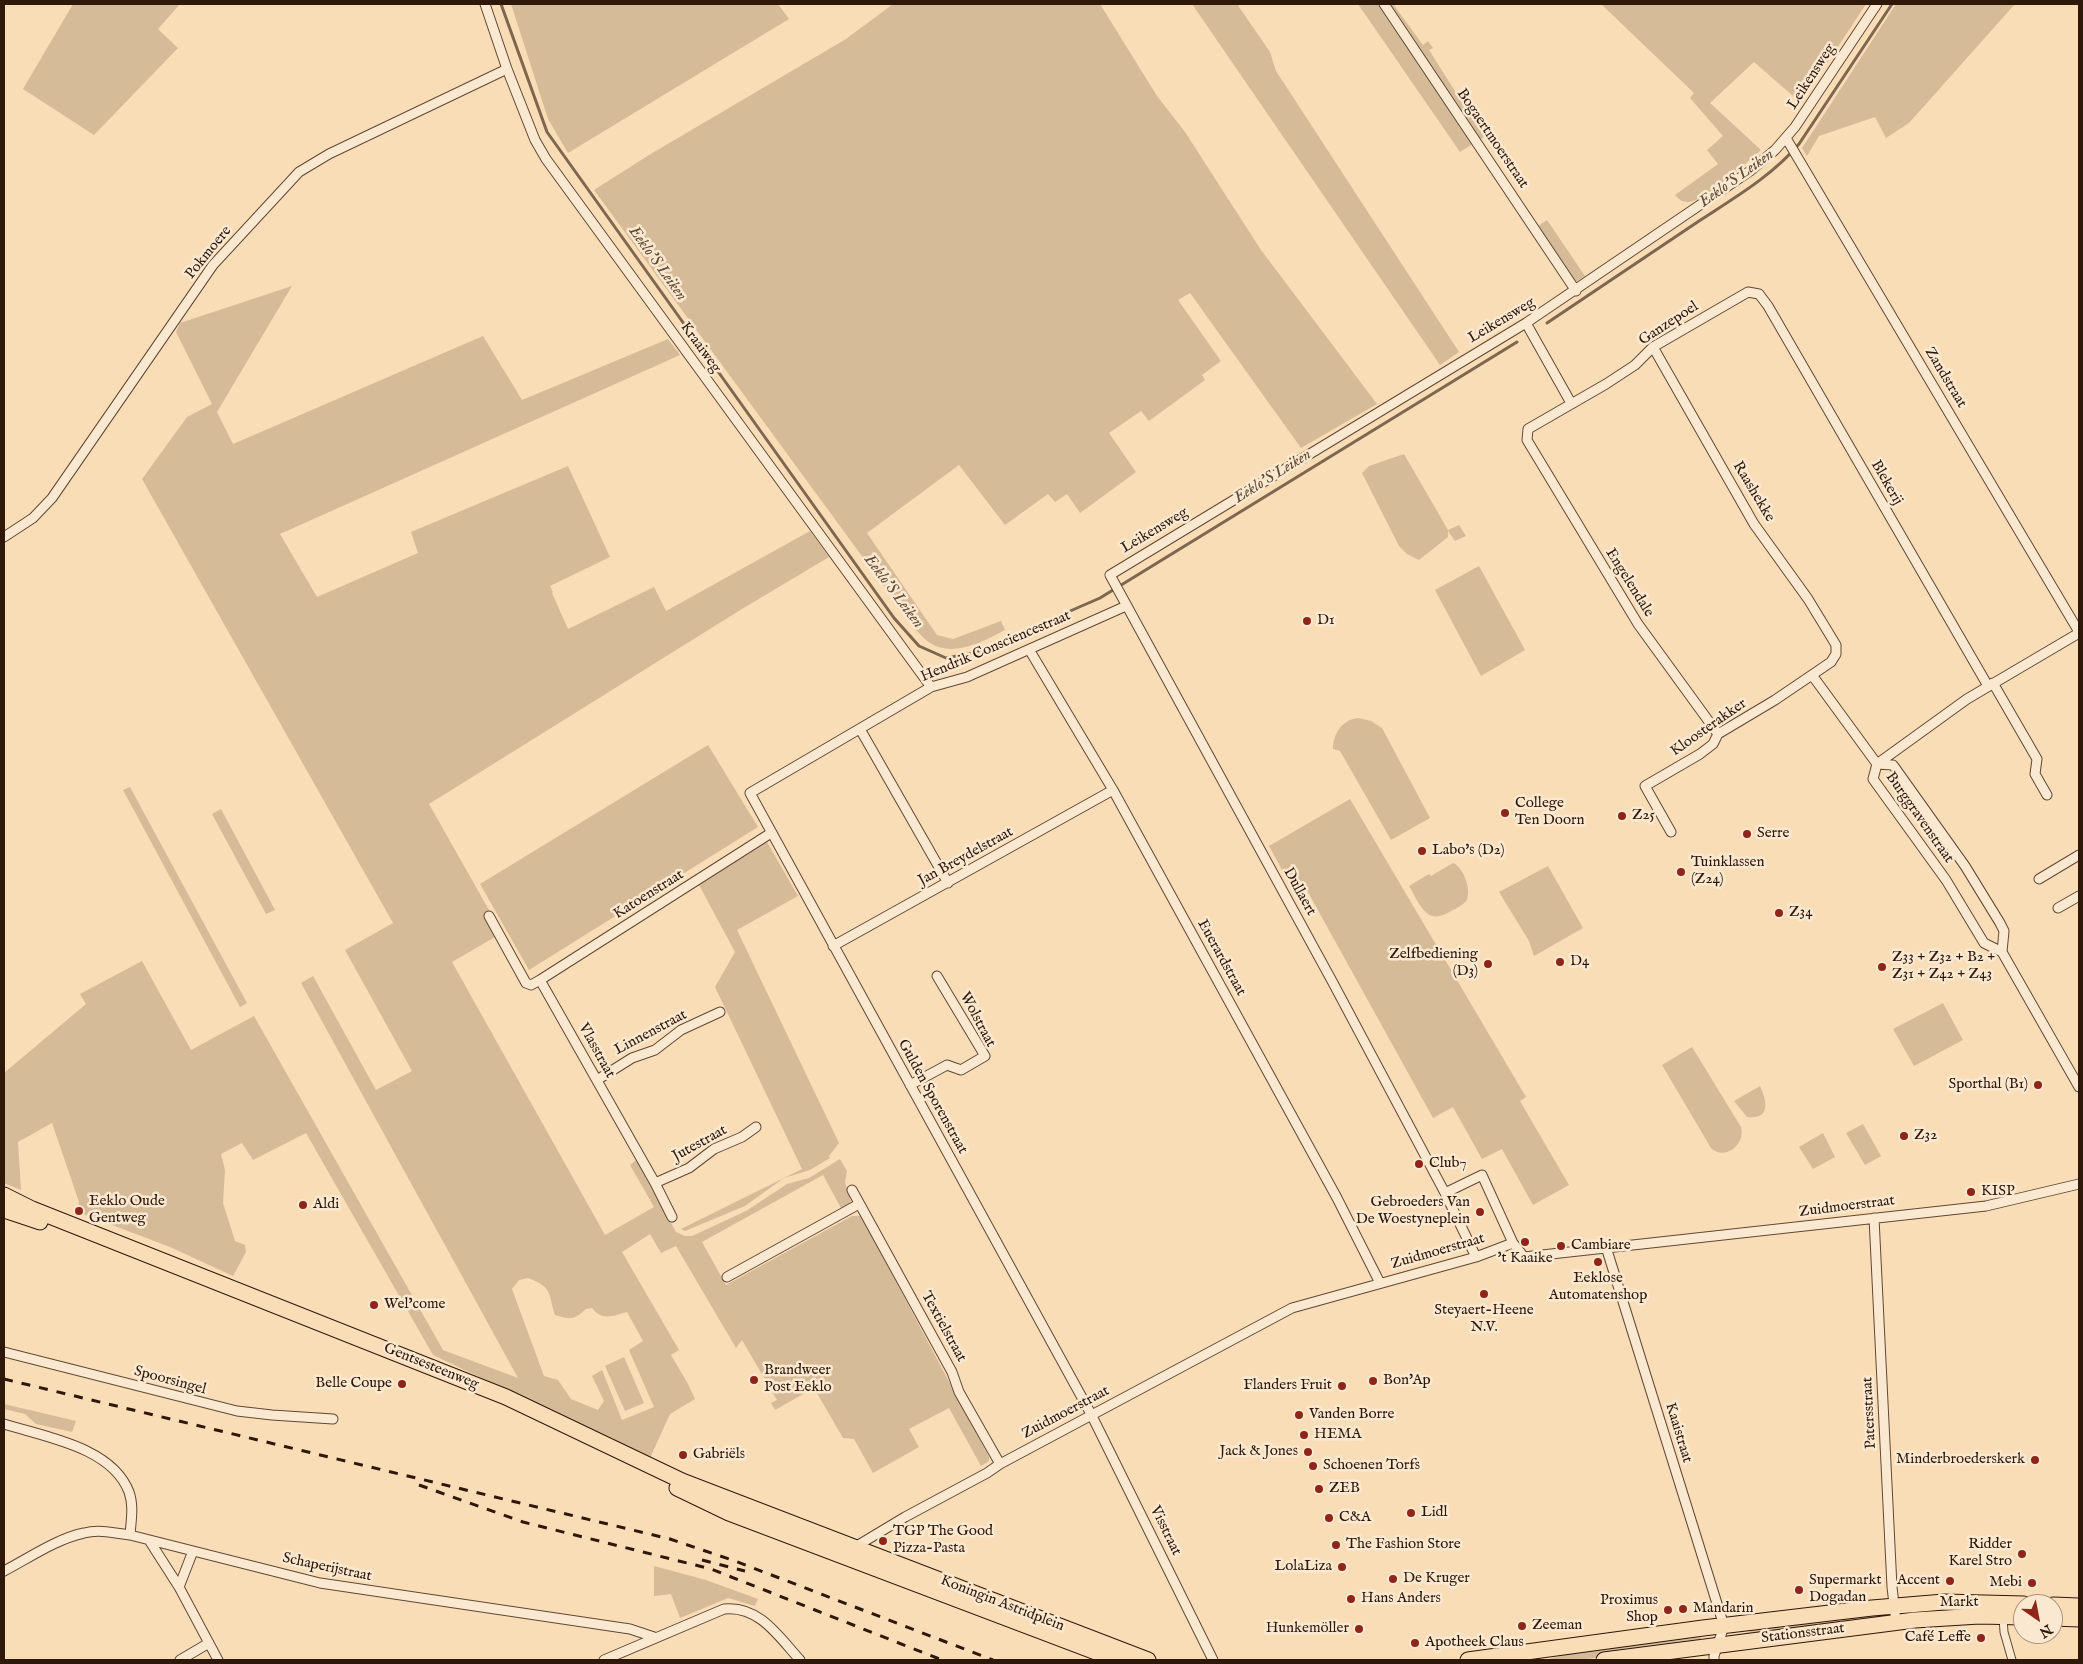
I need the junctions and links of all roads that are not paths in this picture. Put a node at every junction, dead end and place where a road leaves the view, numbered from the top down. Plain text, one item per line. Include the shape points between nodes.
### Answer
1 (485, 4) edge
2 (1384, 4) edge
3 (1876, 4) edge
4 (507, 69) junction
5 (1788, 141) junction
6 (1576, 291) junction
7 (1759, 294) joint
8 (1526, 323) junction
9 (1653, 347) junction
10 (1571, 403) junction
11 (1526, 440) joint
12 (4, 537) edge
13 (1126, 606) junction
14 (2079, 632) edge
15 (1836, 645) joint
16 (1030, 650) junction
17 (1812, 675) junction
18 (1990, 684) junction
19 (931, 688) junction
20 (860, 729) junction
21 (1718, 734) junction
22 (1877, 764) junction
23 (1113, 790) junction
24 (750, 793) joint
25 (2047, 795) dead end
26 (1671, 832) dead end
27 (771, 833) junction
28 (2079, 855) edge
29 (2039, 878) dead end
30 (948, 883) junction
31 (2079, 896) edge
32 (2058, 908) dead end
33 (489, 916) dead end
34 (833, 946) junction
35 (2002, 952) junction
36 (937, 976) dead end
37 (540, 980) junction
38 (720, 1012) dead end
39 (597, 1080) junction
40 (910, 1085) junction
41 (2079, 1087) edge
42 (756, 1127) dead end
43 (655, 1183) junction
44 (2079, 1184) edge
45 (852, 1190) dead end
46 (1446, 1193) junction
47 (4, 1195) edge
48 (859, 1204) junction
49 (4, 1210) edge
50 (672, 1217) dead end
51 (1874, 1218) junction
52 (1513, 1243) junction
53 (1606, 1248) junction
54 (1476, 1257) junction
55 (727, 1277) dead end
56 (1380, 1283) junction
57 (4, 1352) edge
58 (1092, 1414) junction
59 (333, 1419) dead end
60 (4, 1424) edge
61 (1000, 1464) junction
62 (130, 1535) junction
63 (149, 1540) junction
64 (193, 1551) junction
65 (853, 1553) junction
66 (4, 1572) edge
67 (179, 1587) junction
68 (2063, 1605) edge
69 (1894, 1606) junction
70 (2079, 1606) edge
71 (2013, 1607) edge
72 (2004, 1610) junction
73 (2013, 1613) edge
74 (2063, 1618) edge
75 (2079, 1619) edge
76 (1896, 1622) junction
77 (1724, 1626) junction
78 (654, 1637) junction
79 (209, 1643) junction
80 (1718, 1645) junction
81 (1522, 1657) edge
82 (180, 1660) edge
83 (218, 1660) edge
84 (604, 1660) edge
85 (800, 1660) edge
86 (1117, 1660) edge
87 (1148, 1660) edge
88 (1213, 1660) edge
89 (1468, 1660) edge
90 (1604, 1660) edge
91 (1714, 1660) edge
92 (2012, 1660) edge

1 - 4 street, Kraaiweg
2 - 6 street, Bogaertmoerstraat
3 - 5 street, Leikensweg
4 - 12 street, Pokmoere via 329,154 299,172 213,266 52,498 33,518
4 - 19 street, Kraaiweg via 535,140 546,159
5 - 6 street, Leikensweg via 1750,171
5 - 14 street, Zandstraat
6 - 8 street, Leikensweg
7 - 9 street, Ganzepoel via 1748,292
7 - 18 street, Blekerij
8 - 10 street
8 - 13 street, Leikensweg via 1110,575
9 - 10 street, Ganzepoel via 1635,365
9 - 15 street, Raashekke via 1754,524
10 - 11 street, Ganzepoel via 1528,430
11 - 21 street, Engelendale via 1638,624
13 - 16 street, Hendrik Consciencestraat
13 - 46 street, Dullaert
14 - 18 street
15 - 17 street, Kloosterakker via 1836,654 1830,662
16 - 19 street, Hendrik Consciencestraat via 967,677
16 - 23 street, Euerardstraat
17 - 21 street, Kloosterakker
17 - 22 street
18 - 22 street
18 - 25 street, Blekerij via 2037,760 2035,774
19 - 20 street, Hendrik Consciencestraat
20 - 24 street, Hendrik Consciencestraat
20 - 30 street
21 - 26 street, Kloosterakker via 1713,744 1645,786
22 - 35 street, Burggravenstraat via 1873,779 1946,880 1984,943
22 - 35 street, Burggravenstraat via 1893,765 1966,866 2004,931
23 - 30 street, Jan Breydelstraat
23 - 56 street, Euerardstraat via 1337,1198
24 - 27 street, Gulden Sporenstraat
27 - 34 street, Gulden Sporenstraat
27 - 37 street, Katoenstraat
28 - 29 street
30 - 34 street, Jan Breydelstraat
31 - 32 street
33 - 37 street via 526,983 531,985
34 - 40 street, Gulden Sporenstraat
35 - 41 street, Burggravenstraat
36 - 40 street, Wolstraat via 984,1056 961,1070 947,1065
37 - 39 street, Vlasstraat
38 - 39 street, Linnenstraat via 681,1030 655,1050 632,1058
39 - 43 street, Vlasstraat
40 - 58 street, Gulden Sporenstraat
42 - 43 street, Jutestraat via 714,1149 689,1168
43 - 50 street, Vlasstraat
44 - 51 street, Zuidmoerstraat via 1986,1206
45 - 48 street, Textielstraat
46 - 52 street via 1482,1175
46 - 54 street
47 - 65 main road, Gentsesteenweg via 32,1210 506,1397 682,1481
48 - 55 street
48 - 61 street, Textielstraat
49 - 65 main road, Gentsesteenweg via 470,1390 716,1507
51 - 53 street, Zuidmoerstraat
51 - 69 street, Patersstraat
52 - 53 street, Zuidmoerstraat via 1524,1257
52 - 54 street, Zuidmoerstraat
53 - 77 street, Kaaistraat
54 - 56 street, Zuidmoerstraat
56 - 58 street, Zuidmoerstraat via 1292,1308
57 - 59 street, Spoorsingel via 237,1411
58 - 61 street, Zuidmoerstraat
58 - 88 street, Visstraat
60 - 62 street via 86,1449 105,1462 129,1491 132,1506
61 - 65 street, Zuidmoerstraat via 899,1520
62 - 63 street, Schaperijstraat
62 - 66 street, Schaperijstraat via 85,1532
63 - 64 street, Schaperijstraat
63 - 67 street
64 - 67 street
64 - 78 street, Schaperijstraat via 320,1583 630,1629
65 - 86 main road, Koningin Astridplein
65 - 87 main road, Koningin Astridplein
67 - 79 street
68 - 70 main road
69 - 72 main road, Markt via 1944,1602
69 - 76 street, Patersstraat
69 - 77 main road, Stationsstraat
71 - 72 main road, Markt
72 - 73 main road, Markt
72 - 76 main road, Stationsstraat
72 - 92 street via 2004,1632
74 - 75 main road
76 - 80 main road, Stationsstraat
77 - 80 street
77 - 81 main road, Stationsstraat
78 - 84 street
78 - 85 street via 734,1608 763,1620
79 - 82 street
79 - 83 street
80 - 90 main road, Stationsstraat
80 - 91 street
81 - 89 main road, Stationsstraat

